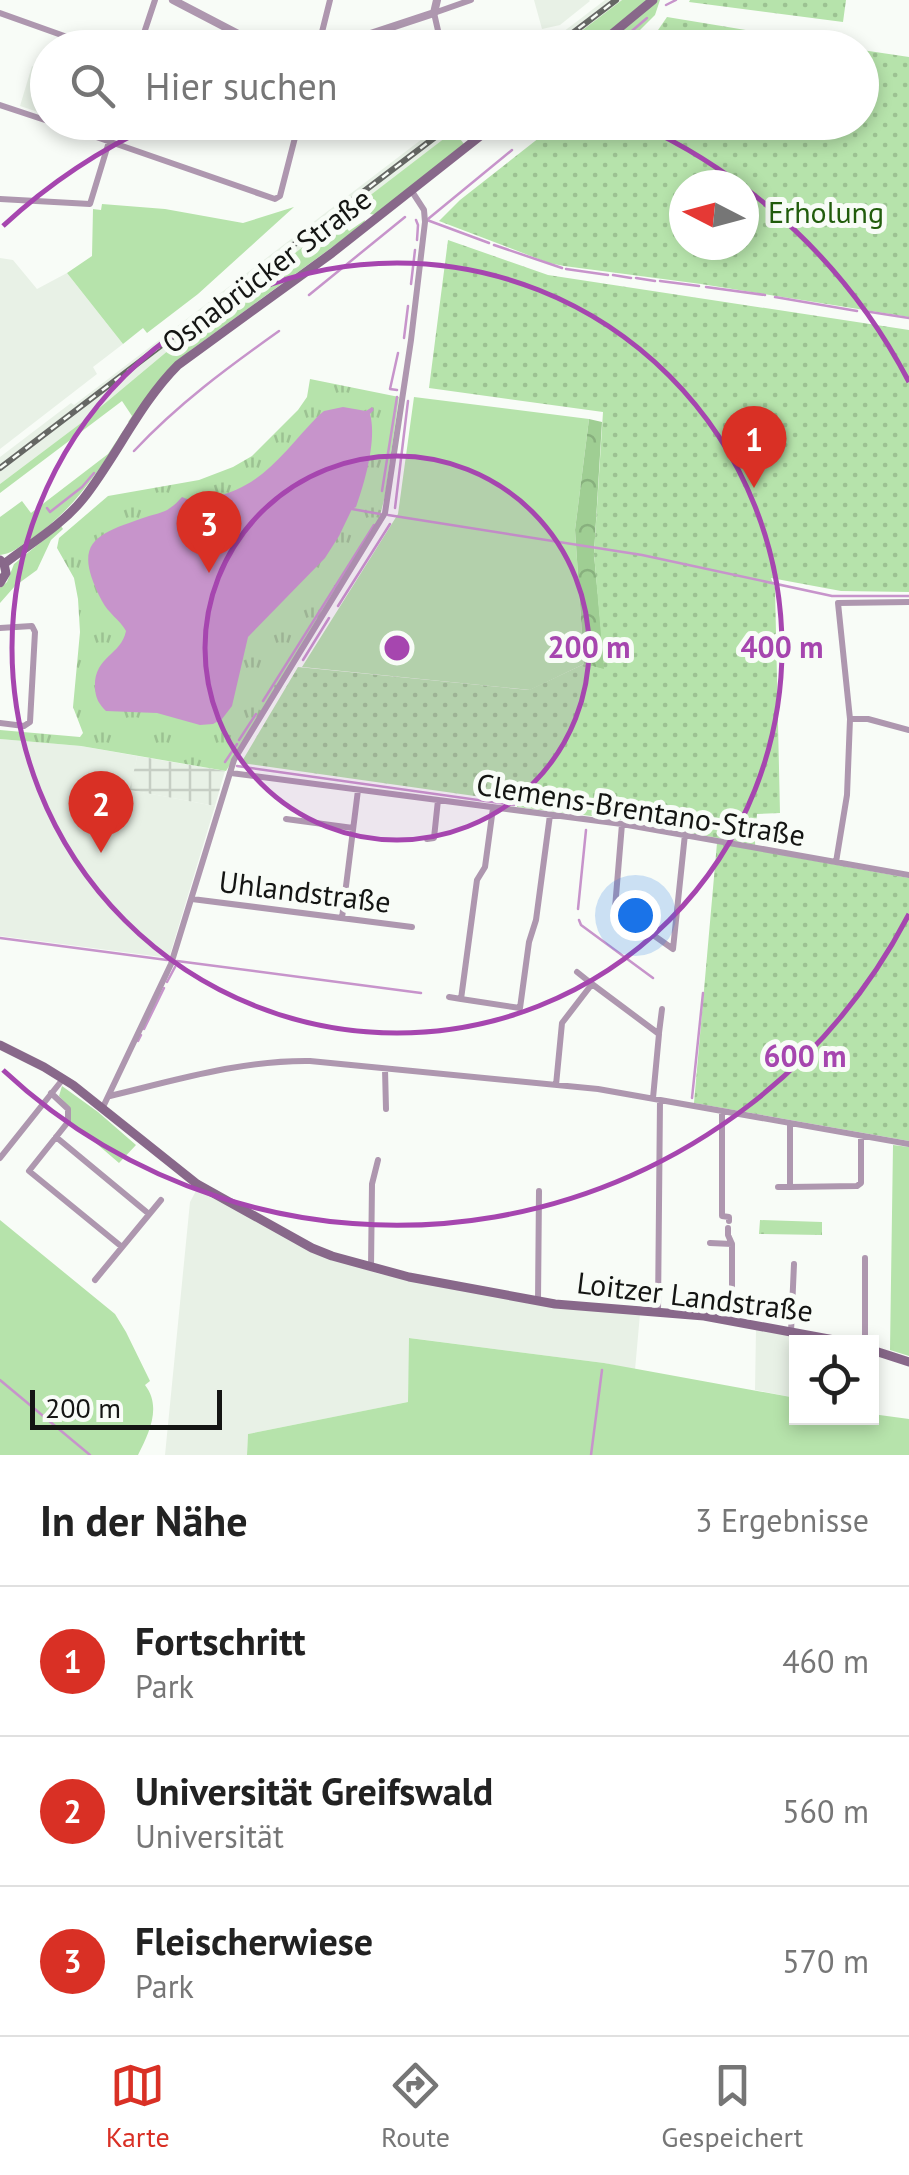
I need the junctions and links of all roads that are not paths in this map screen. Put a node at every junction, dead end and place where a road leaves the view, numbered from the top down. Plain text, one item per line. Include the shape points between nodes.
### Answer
1 (155, 0) edge
2 (173, 0) edge
3 (330, 0) edge
4 (437, 0) edge
5 (471, 0) edge
6 (653, 0) edge
7 (434, 13) junction
8 (0, 14) edge
9 (46, 30) edge
10 (145, 30) edge
11 (230, 30) edge
12 (322, 30) edge
13 (383, 30) edge
14 (438, 30) edge
15 (617, 30) edge
16 (0, 105) edge
17 (30, 115) edge
18 (107, 140) edge
19 (294, 140) edge
20 (476, 140) edge
21 (110, 141) junction
22 (411, 190) junction
23 (0, 200) edge
24 (2, 562) edge
25 (0, 583) edge
26 (909, 602) edge
27 (0, 628) edge
28 (850, 720) junction
29 (0, 723) edge
30 (909, 730) edge
31 (231, 773) junction
32 (358, 790) junction
33 (438, 800) junction
34 (493, 808) junction
35 (550, 815) junction
36 (286, 819) dead end
37 (622, 824) junction
38 (353, 828) junction
39 (685, 834) junction
40 (427, 839) dead end
41 (836, 862) junction
42 (909, 875) edge
43 (192, 899) junction
44 (342, 918) junction
45 (412, 927) dead end
46 (578, 972) dead end
47 (592, 984) junction
48 (449, 997) dead end
49 (461, 999) junction
50 (662, 1009) dead end
51 (659, 1034) junction
52 (0, 1045) edge
53 (384, 1068) junction
54 (63, 1079) junction
55 (556, 1085) junction
56 (51, 1094) junction
57 (109, 1096) junction
58 (656, 1099) junction
59 (102, 1107) junction
60 (386, 1108) dead end
61 (722, 1113) junction
62 (790, 1125) junction
63 (56, 1137) junction
64 (861, 1137) junction
65 (909, 1144) edge
66 (0, 1158) edge
67 (378, 1160) dead end
68 (778, 1186) dead end
69 (790, 1186) junction
70 (539, 1191) dead end
71 (160, 1200) dead end
72 (149, 1214) junction
73 (710, 1243) dead end
74 (732, 1244) junction
75 (122, 1247) junction
76 (865, 1258) dead end
77 (794, 1264) dead end
78 (371, 1268) junction
79 (95, 1280) dead end
80 (538, 1300) junction
81 (658, 1311) junction
82 (732, 1321) junction
83 (791, 1332) junction
84 (807, 1335) edge
85 (865, 1335) edge
86 (879, 1352) edge
87 (909, 1362) edge

1 - 10 street
2 - 11 street
3 - 12 street
4 - 7 street
5 - 7 street
6 - 15 main road
7 - 13 street
7 - 14 street
8 - 9 street
16 - 17 street
18 - 21 street
19 - 21 street via 275,199
20 - 22 main road, Osnabrücker Straße
21 - 23 street via 90,204
22 - 24 main road, Osnabrücker Straße via 178,365 68,516
22 - 31 street via 425,222 384,515
24 - 25 main road, Osnabrücker Straße via 6,573
26 - 28 street via 838,602
27 - 29 street via 32,626 34,632 30,722
28 - 30 street
28 - 41 street
31 - 32 street, Clemens-Brentano-Straße
31 - 43 street
32 - 33 street, Clemens-Brentano-Straße
32 - 38 street
33 - 34 street, Clemens-Brentano-Straße
33 - 40 street, Clemens-Brentano-Straße via 434,838
34 - 35 street, Clemens-Brentano-Straße
34 - 49 street
35 - 37 street, Clemens-Brentano-Straße
35 - 49 street via 520,1008
36 - 38 street
37 - 39 street, Clemens-Brentano-Straße
37 - 39 street via 614,908 673,949
38 - 44 street
39 - 41 street, Clemens-Brentano-Straße
41 - 42 street, Clemens-Brentano-Straße
43 - 44 street, Uhlandstraße
43 - 57 street via 171,964
44 - 45 street, Uhlandstraße
46 - 47 street
47 - 51 street
47 - 55 street via 562,1024
48 - 49 street
50 - 51 street
51 - 58 street
52 - 54 main road, Loitzer Landstraße
53 - 55 street
53 - 57 street via 278,1061
53 - 60 street
54 - 56 street
54 - 59 main road, Loitzer Landstraße
55 - 58 street
56 - 63 street via 69,1116
56 - 66 street
57 - 59 street
58 - 61 street
58 - 81 street
59 - 78 main road, Loitzer Landstraße via 197,1184 312,1248
61 - 62 street
61 - 74 street via 722,1216 729,1217
62 - 64 street
62 - 69 street
63 - 72 street
63 - 75 street via 29,1170
64 - 65 street
64 - 69 street via 857,1186
67 - 78 street
68 - 69 street
70 - 80 street, Loitzer Landstraße
71 - 72 street
72 - 75 street
73 - 74 street
74 - 82 street
75 - 79 street
76 - 85 street
77 - 83 street
78 - 80 main road, Loitzer Landstraße
80 - 81 main road, Loitzer Landstraße
81 - 82 main road, Loitzer Landstraße
82 - 83 main road, Loitzer Landstraße
83 - 84 main road, Loitzer Landstraße
86 - 87 main road

